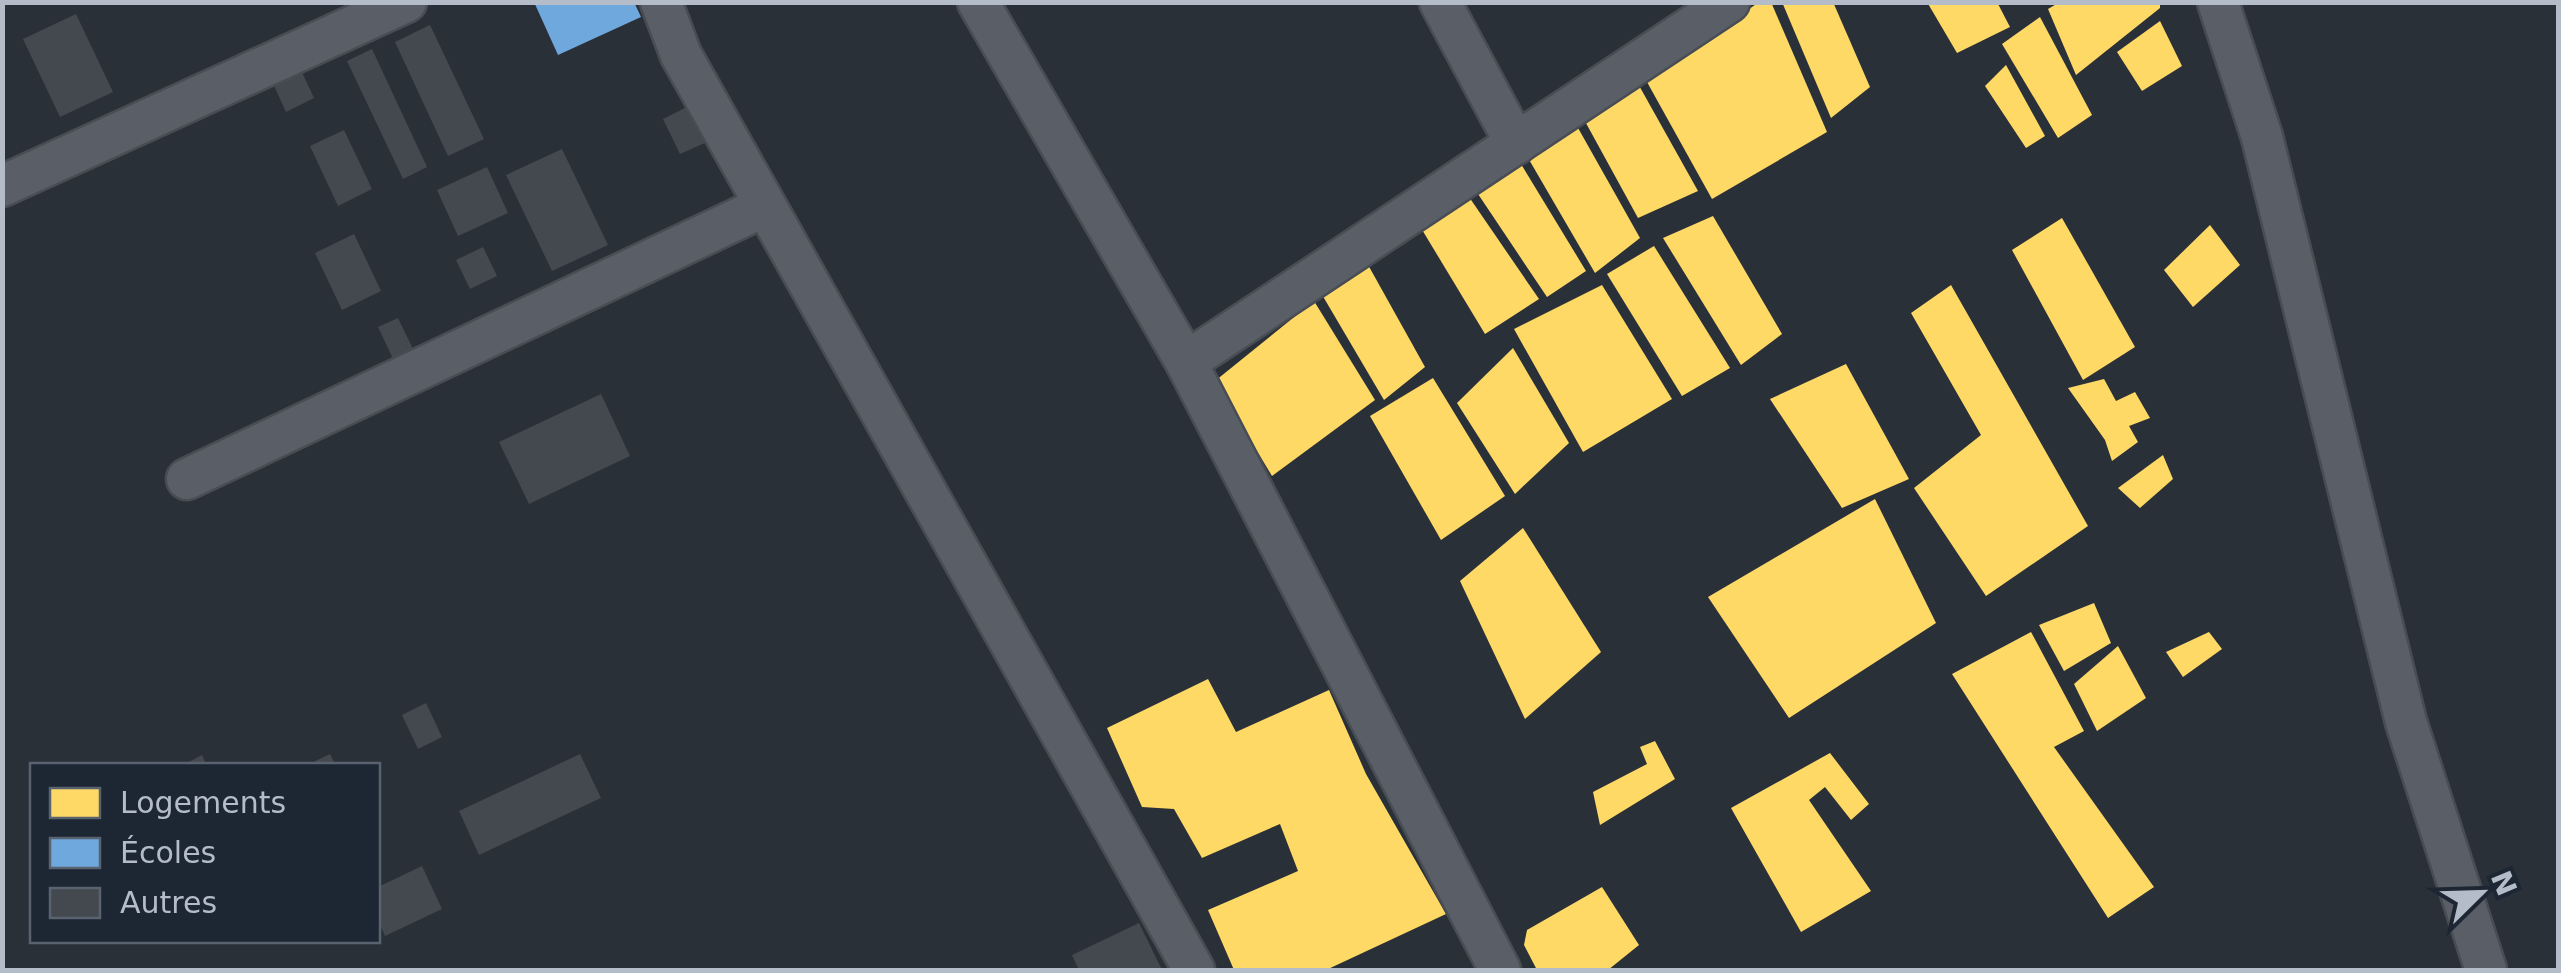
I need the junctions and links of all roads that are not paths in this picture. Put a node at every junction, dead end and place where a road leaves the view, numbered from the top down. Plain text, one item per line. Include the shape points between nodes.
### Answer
1 (406, 2) edge
2 (661, 2) edge
3 (978, 2) edge
4 (1440, 2) edge
5 (1730, 2) edge
6 (2218, 2) edge
7 (1516, 144) junction
8 (2, 186) edge
9 (765, 206) junction
10 (1186, 362) junction
11 (187, 480) dead end
12 (1194, 970) edge
13 (1500, 970) edge
14 (2486, 970) edge

1 - 8 street
2 - 9 street via 681,55
3 - 10 street
4 - 7 street
5 - 7 street
6 - 14 street via 2262,137 2406,722
7 - 10 street
9 - 11 street
9 - 12 street
10 - 13 street

